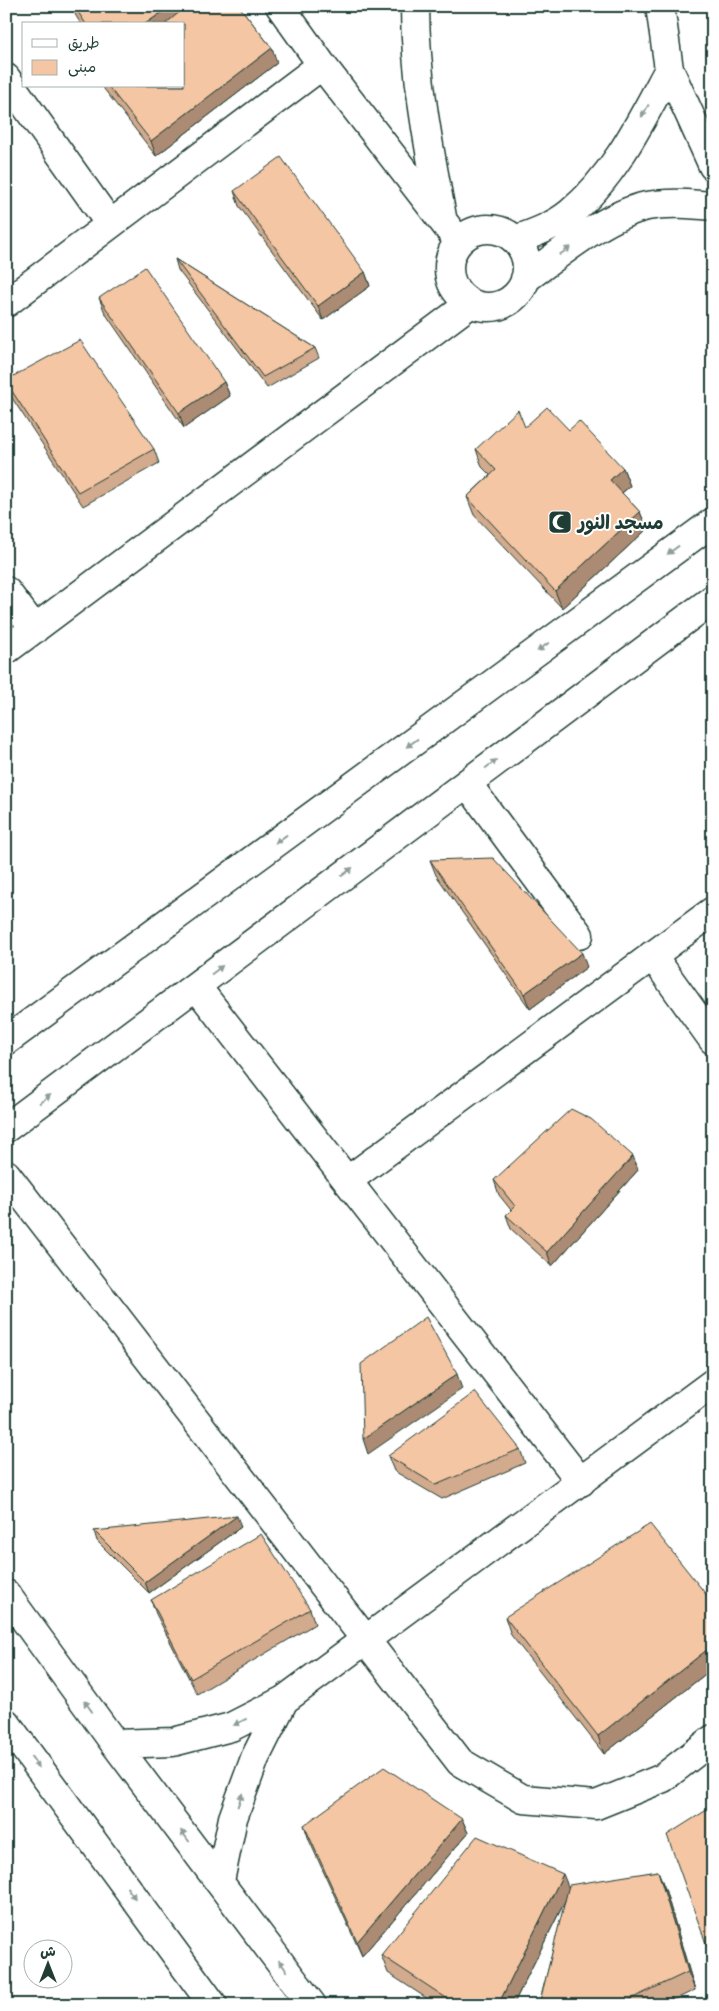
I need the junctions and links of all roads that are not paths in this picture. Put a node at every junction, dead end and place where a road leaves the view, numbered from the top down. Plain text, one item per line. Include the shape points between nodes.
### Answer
1 (280, 6) edge
2 (415, 6) edge
3 (660, 6) edge
4 (322, 65) junction
5 (669, 69) junction
6 (6, 78) edge
7 (713, 166) edge
8 (713, 206) edge
9 (110, 224) junction
10 (451, 232) junction
11 (515, 240) junction
12 (525, 279) junction
13 (471, 302) junction
14 (6, 303) edge
15 (713, 522) edge
16 (6, 591) edge
17 (710, 608) edge
18 (36, 629) junction
19 (6, 650) edge
20 (467, 783) junction
21 (713, 911) edge
22 (579, 935) dead end
23 (652, 955) junction
24 (196, 986) junction
25 (713, 1040) edge
26 (6, 1041) edge
27 (6, 1128) edge
28 (6, 1174) edge
29 (347, 1181) junction
30 (713, 1383) edge
31 (581, 1482) junction
32 (6, 1594) edge
33 (366, 1640) junction
34 (284, 1700) junction
35 (6, 1723) edge
36 (713, 1739) edge
37 (115, 1744) junction
38 (220, 1881) junction
39 (213, 2005) edge
40 (312, 2005) edge

1 - 4 street
2 - 10 street via 425,125
3 - 5 street
4 - 9 street
4 - 10 street
5 - 7 street
5 -> 11 street via 624,148 584,201 552,225
6 - 9 street
12 -> 8 street via 621,215 646,206 673,203
9 - 14 street
10 - 11 street via 468,234 493,229 505,232
10 - 13 street via 450,276 462,296
11 - 12 street via 526,258
12 - 13 street via 521,289 504,303 482,306
13 - 18 street
15 -> 26 street
16 - 18 street
20 -> 17 street
18 - 19 street
20 - 22 street
24 -> 20 street
21 - 23 street
23 - 25 street
23 - 29 street
27 -> 24 street
24 - 29 street
28 - 33 street
29 - 31 street
30 - 31 street
31 - 33 street
37 -> 32 street
33 - 34 street
33 - 36 street via 460,1762 523,1799 596,1805 663,1778
34 -> 37 street via 231,1727 174,1742
38 -> 34 street via 236,1810 255,1758
35 -> 39 street
38 -> 37 street
40 -> 38 street

